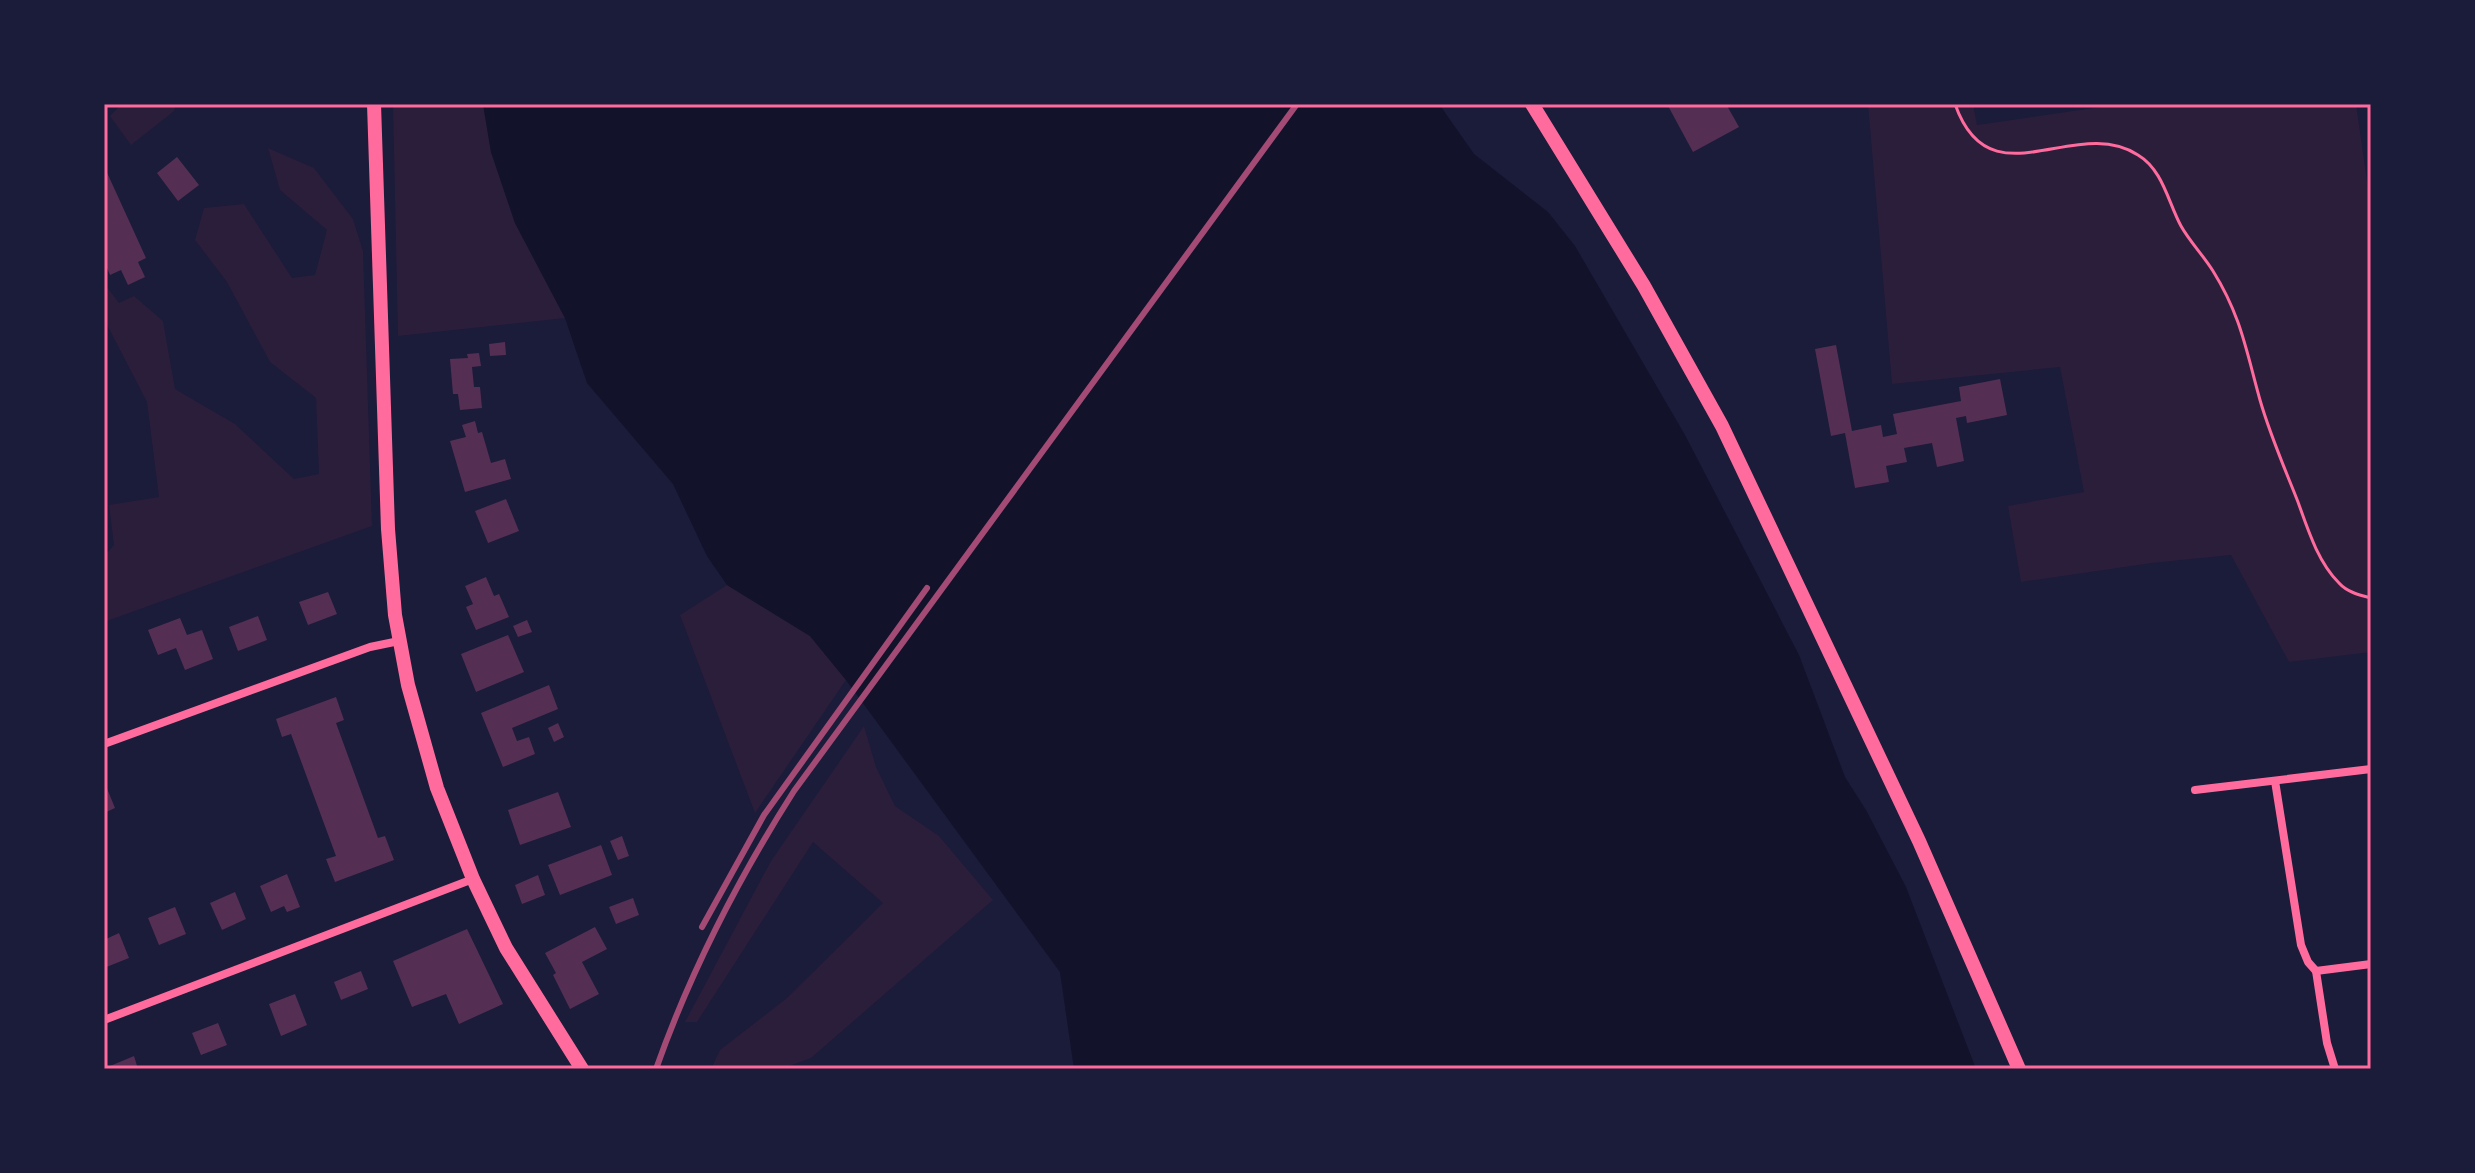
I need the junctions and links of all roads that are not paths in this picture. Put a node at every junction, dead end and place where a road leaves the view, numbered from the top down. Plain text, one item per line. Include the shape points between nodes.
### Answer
1 (374, 104) edge
2 (1532, 104) edge
3 (399, 641) junction
4 (104, 744) edge
5 (2371, 769) edge
6 (2275, 781) junction
7 (2195, 790) dead end
8 (473, 879) junction
9 (2371, 964) edge
10 (2316, 971) junction
11 (104, 1020) edge
12 (582, 1069) edge
13 (2019, 1069) edge
14 (2335, 1069) edge

1 - 3 main road via 386,479
2 - 13 main road via 1637,274 1722,426 1919,841
3 - 4 street
3 - 8 main road via 437,788
5 - 6 street
6 - 7 street
6 - 10 street via 2301,945
8 - 11 street
8 - 12 main road via 506,948
9 - 10 street
10 - 14 street

